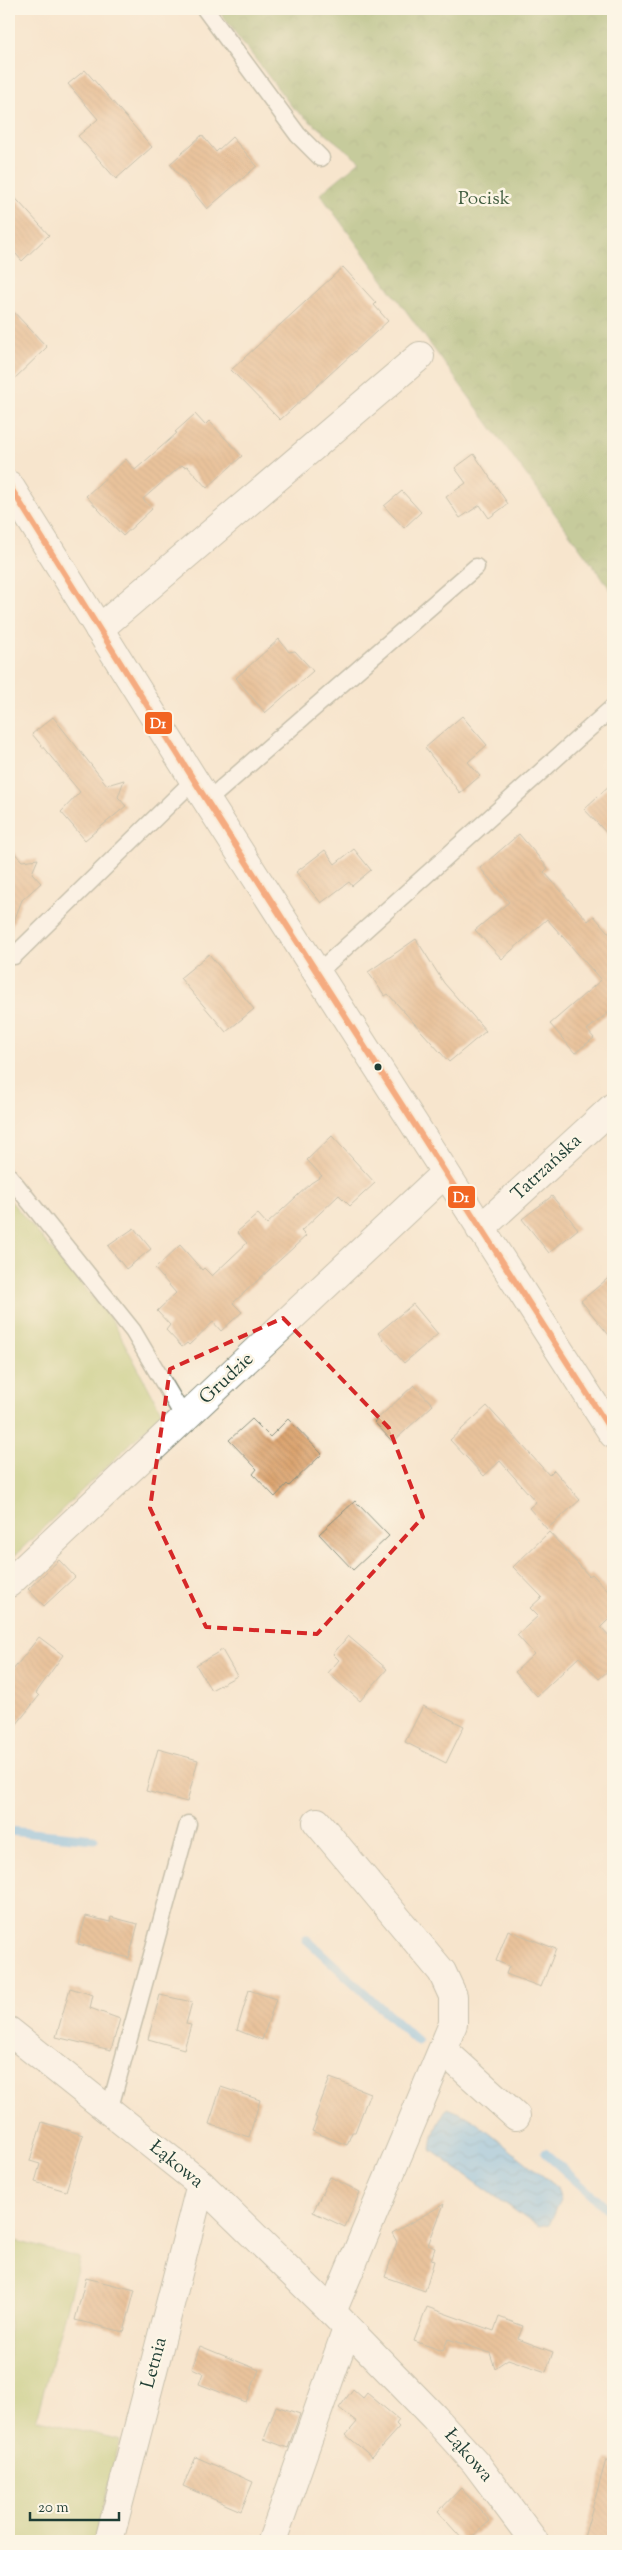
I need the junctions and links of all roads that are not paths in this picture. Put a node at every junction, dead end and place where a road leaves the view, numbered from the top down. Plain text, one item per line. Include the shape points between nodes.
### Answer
1 (205, 9) edge
2 (321, 158) dead end
3 (420, 356) dead end
4 (9, 485) edge
5 (476, 567) dead end
6 (99, 629) junction
7 (613, 707) edge
8 (201, 791) junction
9 (14, 956) dead end
10 (318, 973) junction
11 (613, 1107) edge
12 (445, 1173) junction
13 (9, 1176) edge
14 (480, 1229) junction
15 (185, 1419) junction
16 (613, 1434) edge
17 (9, 1583) edge
18 (317, 1822) dead end
19 (188, 1824) dead end
20 (9, 2031) edge
21 (443, 2050) junction
22 (109, 2111) junction
23 (516, 2116) dead end
24 (201, 2184) junction
25 (339, 2321) junction
26 (109, 2541) edge
27 (272, 2541) edge
28 (534, 2541) edge

1 - 2 lane via 298,135
3 - 6 street
4 - 6 street
5 - 8 lane
6 - 8 street
7 - 10 lane
8 - 9 lane
8 - 10 street
10 - 12 street
11 - 14 street, Tatrzańska
12 - 14 street
12 - 15 street, Grudzie
13 - 15 lane via 133,1331
14 - 16 street
15 - 17 street, Grudzie
18 - 21 street via 442,1972 453,1996 452,2024
19 - 22 lane
20 - 22 street, Łąkowa
21 - 23 street
21 - 25 street
22 - 24 street, Łąkowa
24 - 25 street, Łąkowa
24 - 26 street, Letnia
25 - 27 street
25 - 28 street, Łąkowa via 475,2462

